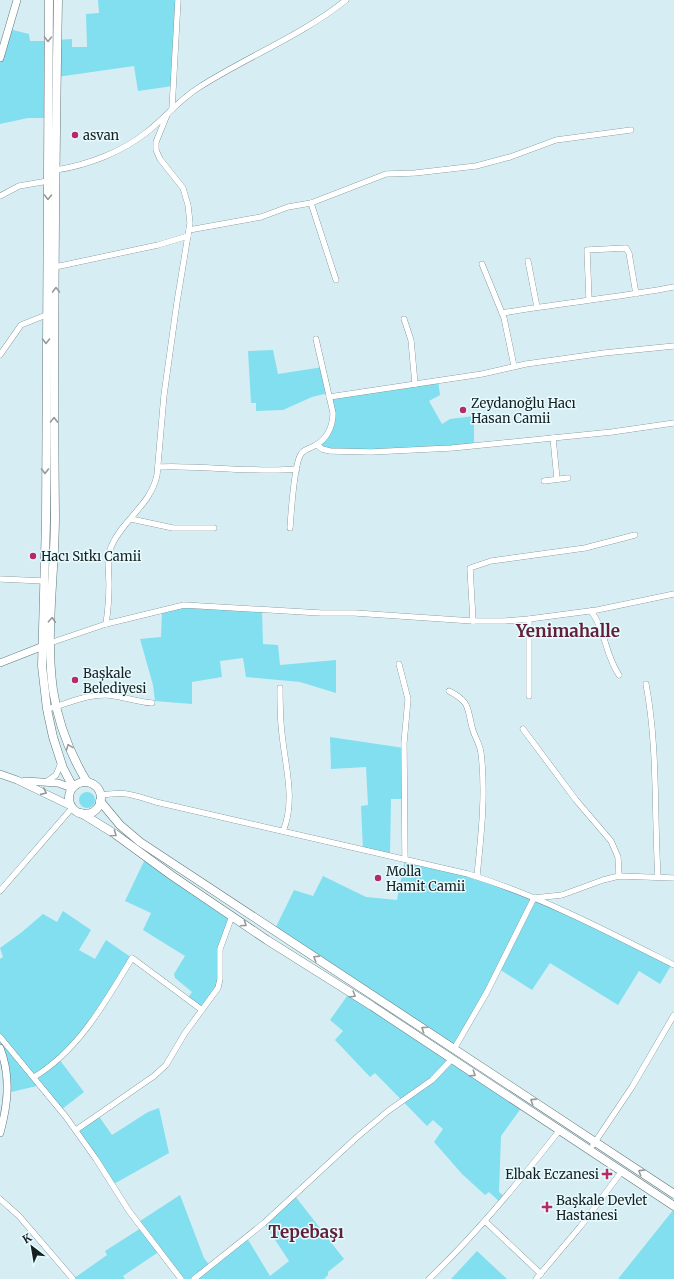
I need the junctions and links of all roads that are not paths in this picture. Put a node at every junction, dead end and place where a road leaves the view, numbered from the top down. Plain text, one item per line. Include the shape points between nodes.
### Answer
1 (17, 0) edge
2 (49, 0) edge
3 (58, 0) edge
4 (178, 0) edge
5 (346, 0) edge
6 (2, 45) edge
7 (0, 58) edge
8 (172, 109) junction
9 (167, 115) junction
10 (631, 130) dead end
11 (56, 170) junction
12 (48, 180) junction
13 (0, 196) edge
14 (311, 203) junction
15 (189, 230) junction
16 (188, 236) junction
17 (528, 261) dead end
18 (482, 264) dead end
19 (56, 266) junction
20 (336, 280) dead end
21 (674, 287) edge
22 (636, 294) junction
23 (589, 299) junction
24 (537, 307) junction
25 (502, 313) junction
26 (46, 315) junction
27 (404, 319) dead end
28 (316, 339) dead end
29 (674, 346) edge
30 (0, 355) edge
31 (514, 366) junction
32 (415, 384) junction
33 (329, 397) junction
34 (674, 423) edge
35 (553, 438) junction
36 (317, 445) junction
37 (158, 467) junction
38 (297, 469) junction
39 (568, 478) dead end
40 (557, 479) junction
41 (544, 481) dead end
42 (131, 519) junction
43 (214, 528) dead end
44 (290, 528) dead end
45 (635, 535) dead end
46 (0, 579) edge
47 (44, 581) junction
48 (674, 594) edge
49 (591, 611) junction
50 (529, 619) junction
51 (473, 621) junction
52 (106, 624) junction
53 (50, 643) junction
54 (42, 647) junction
55 (0, 663) edge
56 (399, 664) dead end
57 (619, 675) dead end
58 (646, 684) dead end
59 (280, 688) dead end
60 (449, 691) dead end
61 (529, 696) dead end
62 (152, 703) dead end
63 (56, 707) junction
64 (47, 709) junction
65 (523, 729) dead end
66 (61, 763) junction
67 (0, 774) edge
68 (17, 780) junction
69 (44, 782) junction
70 (87, 782) junction
71 (73, 787) junction
72 (100, 798) junction
73 (72, 807) junction
74 (81, 813) junction
75 (283, 831) junction
76 (405, 859) junction
77 (477, 876) junction
78 (619, 876) junction
79 (658, 877) junction
80 (674, 878) edge
81 (0, 891) edge
82 (534, 898) junction
83 (232, 916) junction
84 (674, 966) edge
85 (202, 1010) junction
86 (674, 1015) edge
87 (0, 1037) edge
88 (0, 1048) edge
89 (454, 1050) junction
90 (451, 1060) junction
91 (34, 1077) junction
92 (76, 1130) junction
93 (559, 1131) junction
94 (0, 1133) edge
95 (595, 1142) junction
96 (589, 1150) junction
97 (622, 1171) junction
98 (674, 1194) edge
99 (0, 1199) edge
100 (674, 1206) edge
101 (486, 1222) junction
102 (541, 1274) junction
103 (73, 1279) edge
104 (181, 1279) edge
105 (194, 1279) edge
106 (429, 1279) edge
107 (536, 1279) edge

1 - 6 street
2 -> 12 main road
3 - 11 main road
4 - 8 street
5 - 8 street via 281,43 198,88
6 - 7 street
8 - 9 street
9 - 11 street via 147,132 121,148 88,163
9 - 15 street via 156,142 156,150 183,188 190,214
10 - 14 street via 556,140 476,166 435,172 379,175
11 - 19 main road
12 - 13 street via 19,186
12 -> 26 main road
14 - 15 street via 261,217
14 - 20 street
15 - 16 street
16 - 19 street via 158,245
16 - 37 street via 168,367
17 - 24 street
18 - 25 street
53 -> 19 main road via 55,527
21 - 22 street
22 - 23 street
22 - 23 street via 626,248 587,250
23 - 24 street
24 - 25 street
25 - 31 street
26 - 30 street via 21,325
26 -> 47 main road
27 - 32 street via 411,340
28 - 33 street
29 - 31 street
31 - 32 street via 482,374
32 - 33 street
33 - 36 street via 333,413 332,422 328,433
34 - 35 street
35 - 36 street via 452,448 371,452 330,452 322,450
35 - 40 street
36 - 38 street via 303,451
37 - 38 street via 268,471
37 - 42 street via 154,486
38 - 44 street
39 - 40 street
40 - 41 street
42 - 43 street via 173,528
42 - 52 street via 109,552
45 - 51 street via 585,548 491,561 470,568
46 - 47 street
47 - 54 main road
48 - 49 street
49 - 50 street
49 - 57 street via 603,629 609,658
50 - 51 street
50 - 61 street
51 - 52 street via 198,605 168,608
52 - 53 street
53 - 54 street
53 - 63 main road
54 - 55 street
54 - 64 main road
56 - 76 street via 408,698 404,743
58 - 79 street via 654,743
59 - 75 street via 281,726 289,800
60 - 77 street via 460,696 467,705 481,753 482,825
62 - 63 street via 99,695
63 - 64 street
70 -> 63 main road via 71,753
64 - 66 main road
65 - 78 street via 614,846 618,857
66 - 69 street via 56,775
66 - 71 main road
67 - 68 street
68 - 69 street
68 -> 73 street
69 - 71 street
70 - 71 main road via 81,782
70 - 72 main road via 97,788
71 - 73 main road via 69,798
72 - 74 main road via 97,808 92,812
72 - 75 street via 122,793 133,794 156,802
89 -> 72 main road via 140,842 120,825
73 - 74 main road
73 - 81 street
74 -> 83 main road via 111,831
75 - 76 street
76 - 77 street
77 - 82 street
78 - 79 street
78 - 82 street via 562,895
79 - 80 street
82 - 84 street
82 - 89 street via 487,992
83 - 85 street via 220,949 218,988
83 -> 90 main road
85 - 91 street via 132,958 80,1036 55,1063
85 - 92 street via 160,1072
86 - 95 street via 632,1087
87 - 91 street
88 - 94 street via 8,1082
95 -> 89 main road
90 -> 93 main road
90 - 105 street via 432,1080 388,1111 356,1138 276,1214
91 - 92 street
92 - 104 street via 129,1212
93 - 96 main road
93 - 101 street
95 - 96 street
98 -> 95 main road
96 - 97 main road
97 - 100 main road
97 - 102 street
99 - 103 street via 19,1216
101 - 102 street
101 - 106 street
102 - 107 street

